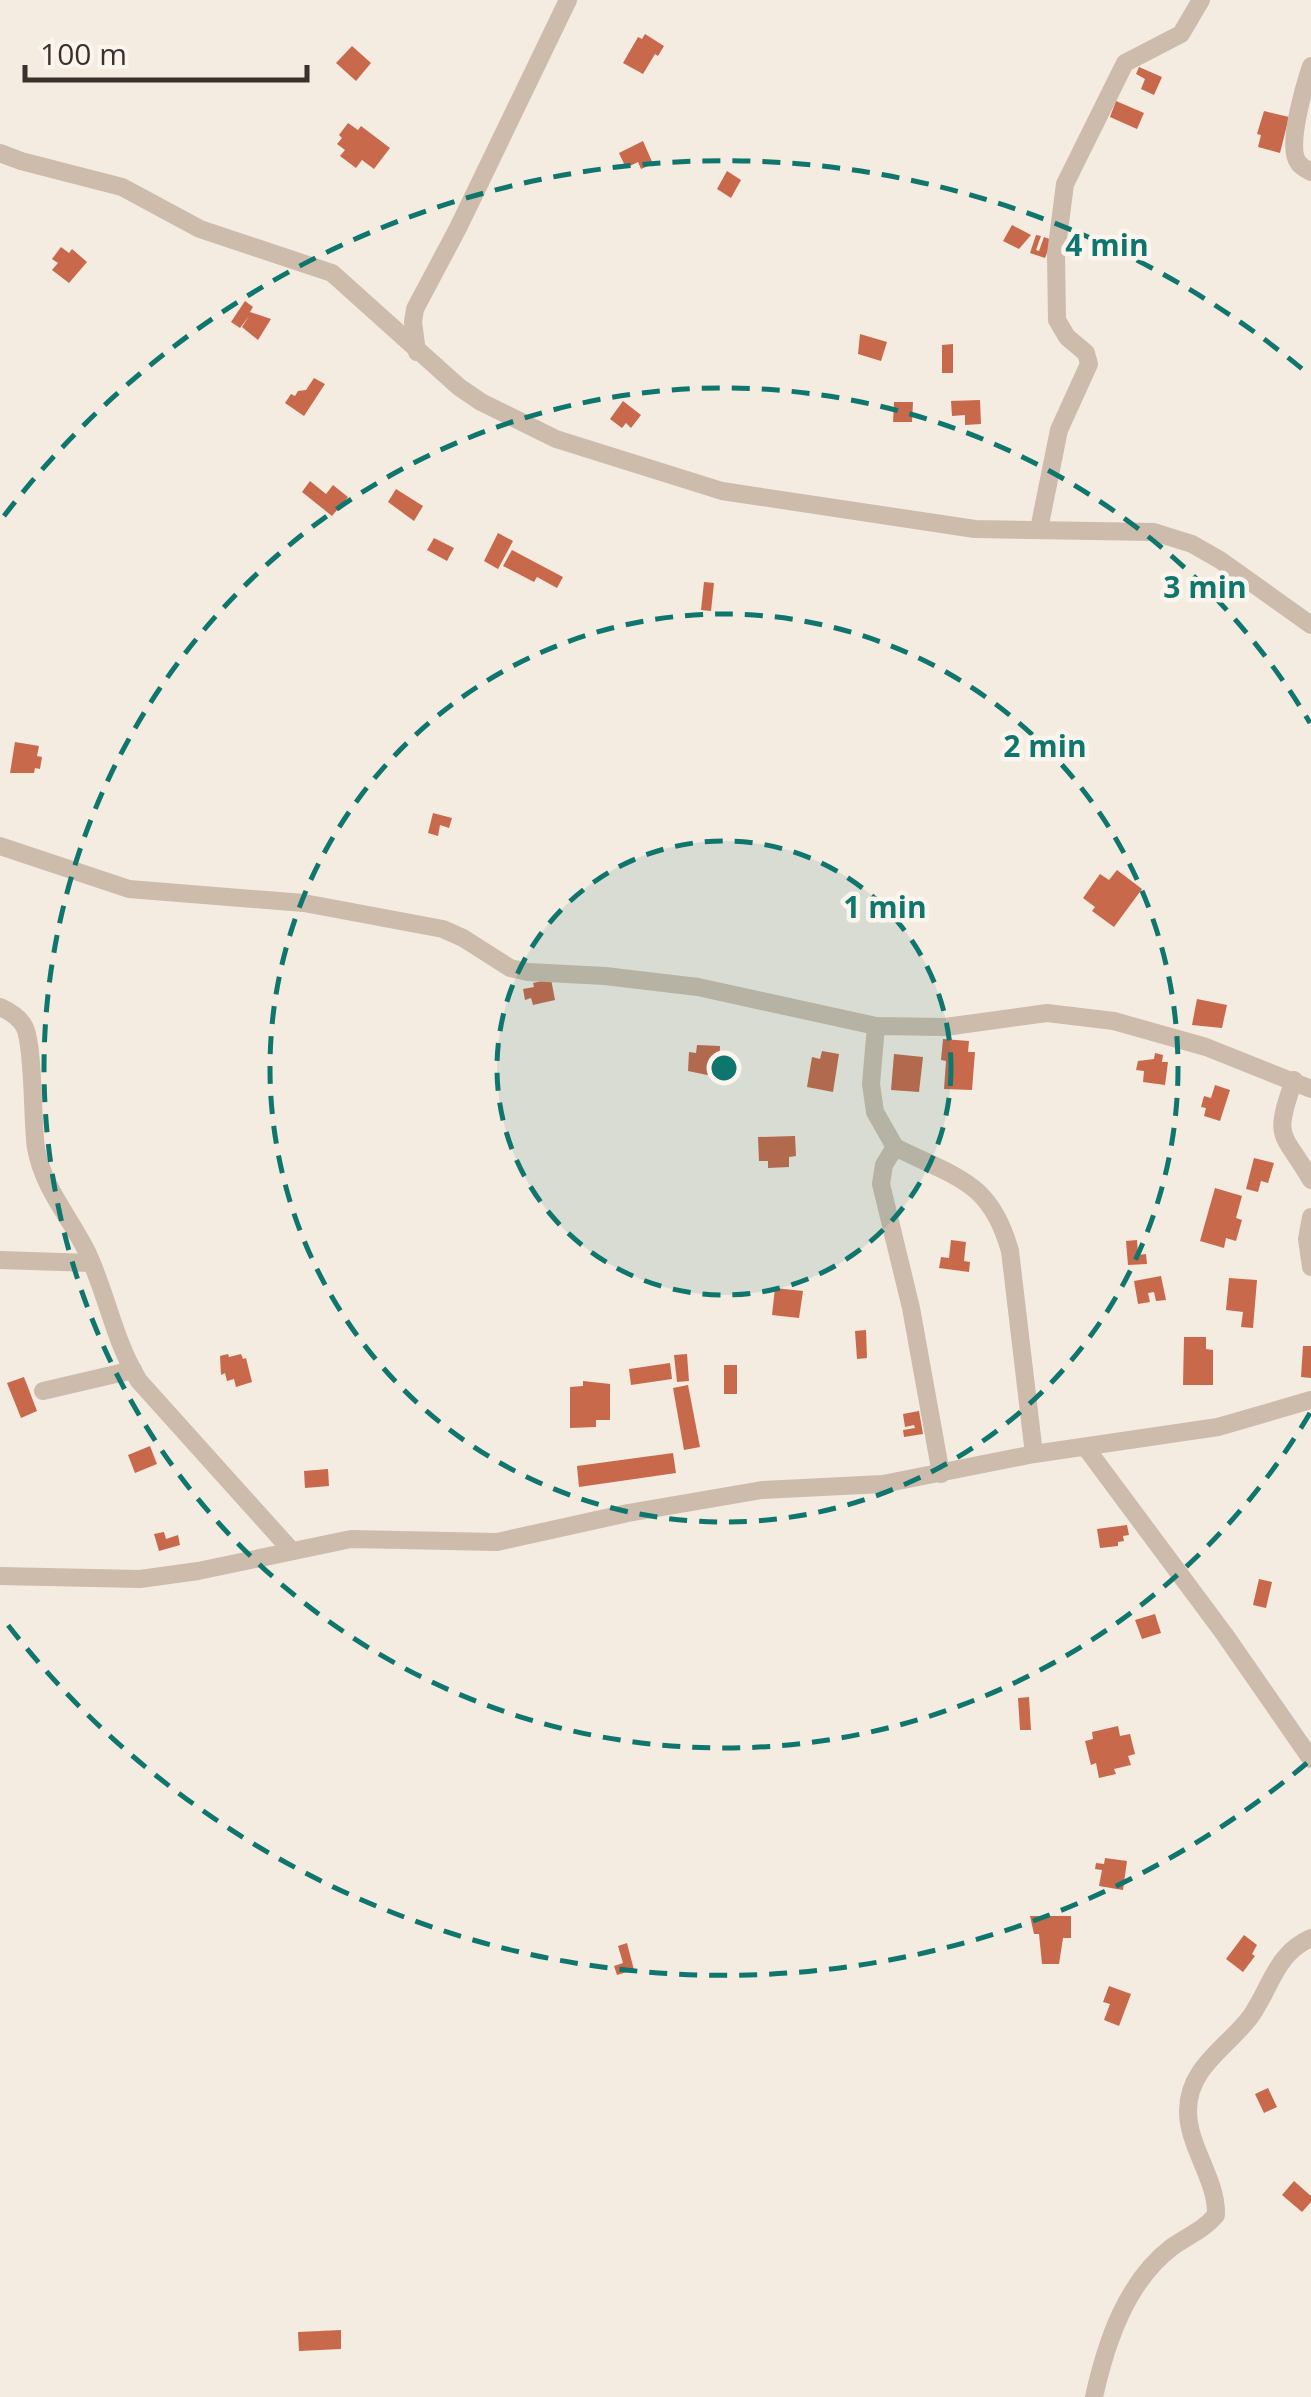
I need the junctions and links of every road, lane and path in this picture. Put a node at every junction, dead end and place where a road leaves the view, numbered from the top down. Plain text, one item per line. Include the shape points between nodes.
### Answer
1 (568, 0) edge
2 (1201, 0) edge
3 (1311, 66) edge
4 (0, 153) edge
5 (1311, 172) edge
6 (416, 352) junction
7 (1040, 529) junction
8 (1311, 625) edge
9 (0, 846) edge
10 (0, 1007) edge
11 (876, 1026) junction
12 (1302, 1085) edge
13 (895, 1147) junction
14 (1311, 1180) edge
15 (1311, 1217) edge
16 (0, 1260) edge
17 (91, 1263) junction
18 (1311, 1266) edge
19 (132, 1370) junction
20 (43, 1391) dead end
21 (1311, 1400) edge
22 (1086, 1448) junction
23 (1034, 1454) junction
24 (941, 1474) junction
25 (291, 1550) junction
26 (0, 1576) edge
27 (1311, 1759) edge
28 (1311, 1938) edge
29 (1094, 2397) edge

1 - 6 street via 415,309
2 - 7 street via 1181,34 1125,63 1065,184 1057,320 1089,364 1059,430
3 - 5 street via 1294,152
4 - 6 street via 122,187 200,229 332,273
6 - 7 street via 481,402 523,424 722,491 975,528
7 - 8 street via 1154,532 1192,544
9 - 11 street via 129,889 304,903 443,930 528,972 698,987
10 - 17 street via 18,1018 29,1038 37,1152
11 - 12 street via 945,1027 1047,1012 1098,1019 1206,1047
11 - 13 street via 875,1112
12 - 14 street via 1284,1107 1282,1133
13 - 23 street via 984,1194 1002,1222
13 - 24 street via 882,1184
15 - 18 street
16 - 17 street
17 - 19 street
19 - 20 street
19 - 25 street
21 - 22 street via 1218,1427
22 - 23 street
22 - 27 street
23 - 24 street
24 - 25 street via 762,1490 508,1541 378,1537
25 - 26 street via 140,1580
28 - 29 street via 1281,1961 1248,2020 1207,2060 1192,2090 1190,2128 1216,2216 1171,2248 1133,2293 1105,2348

